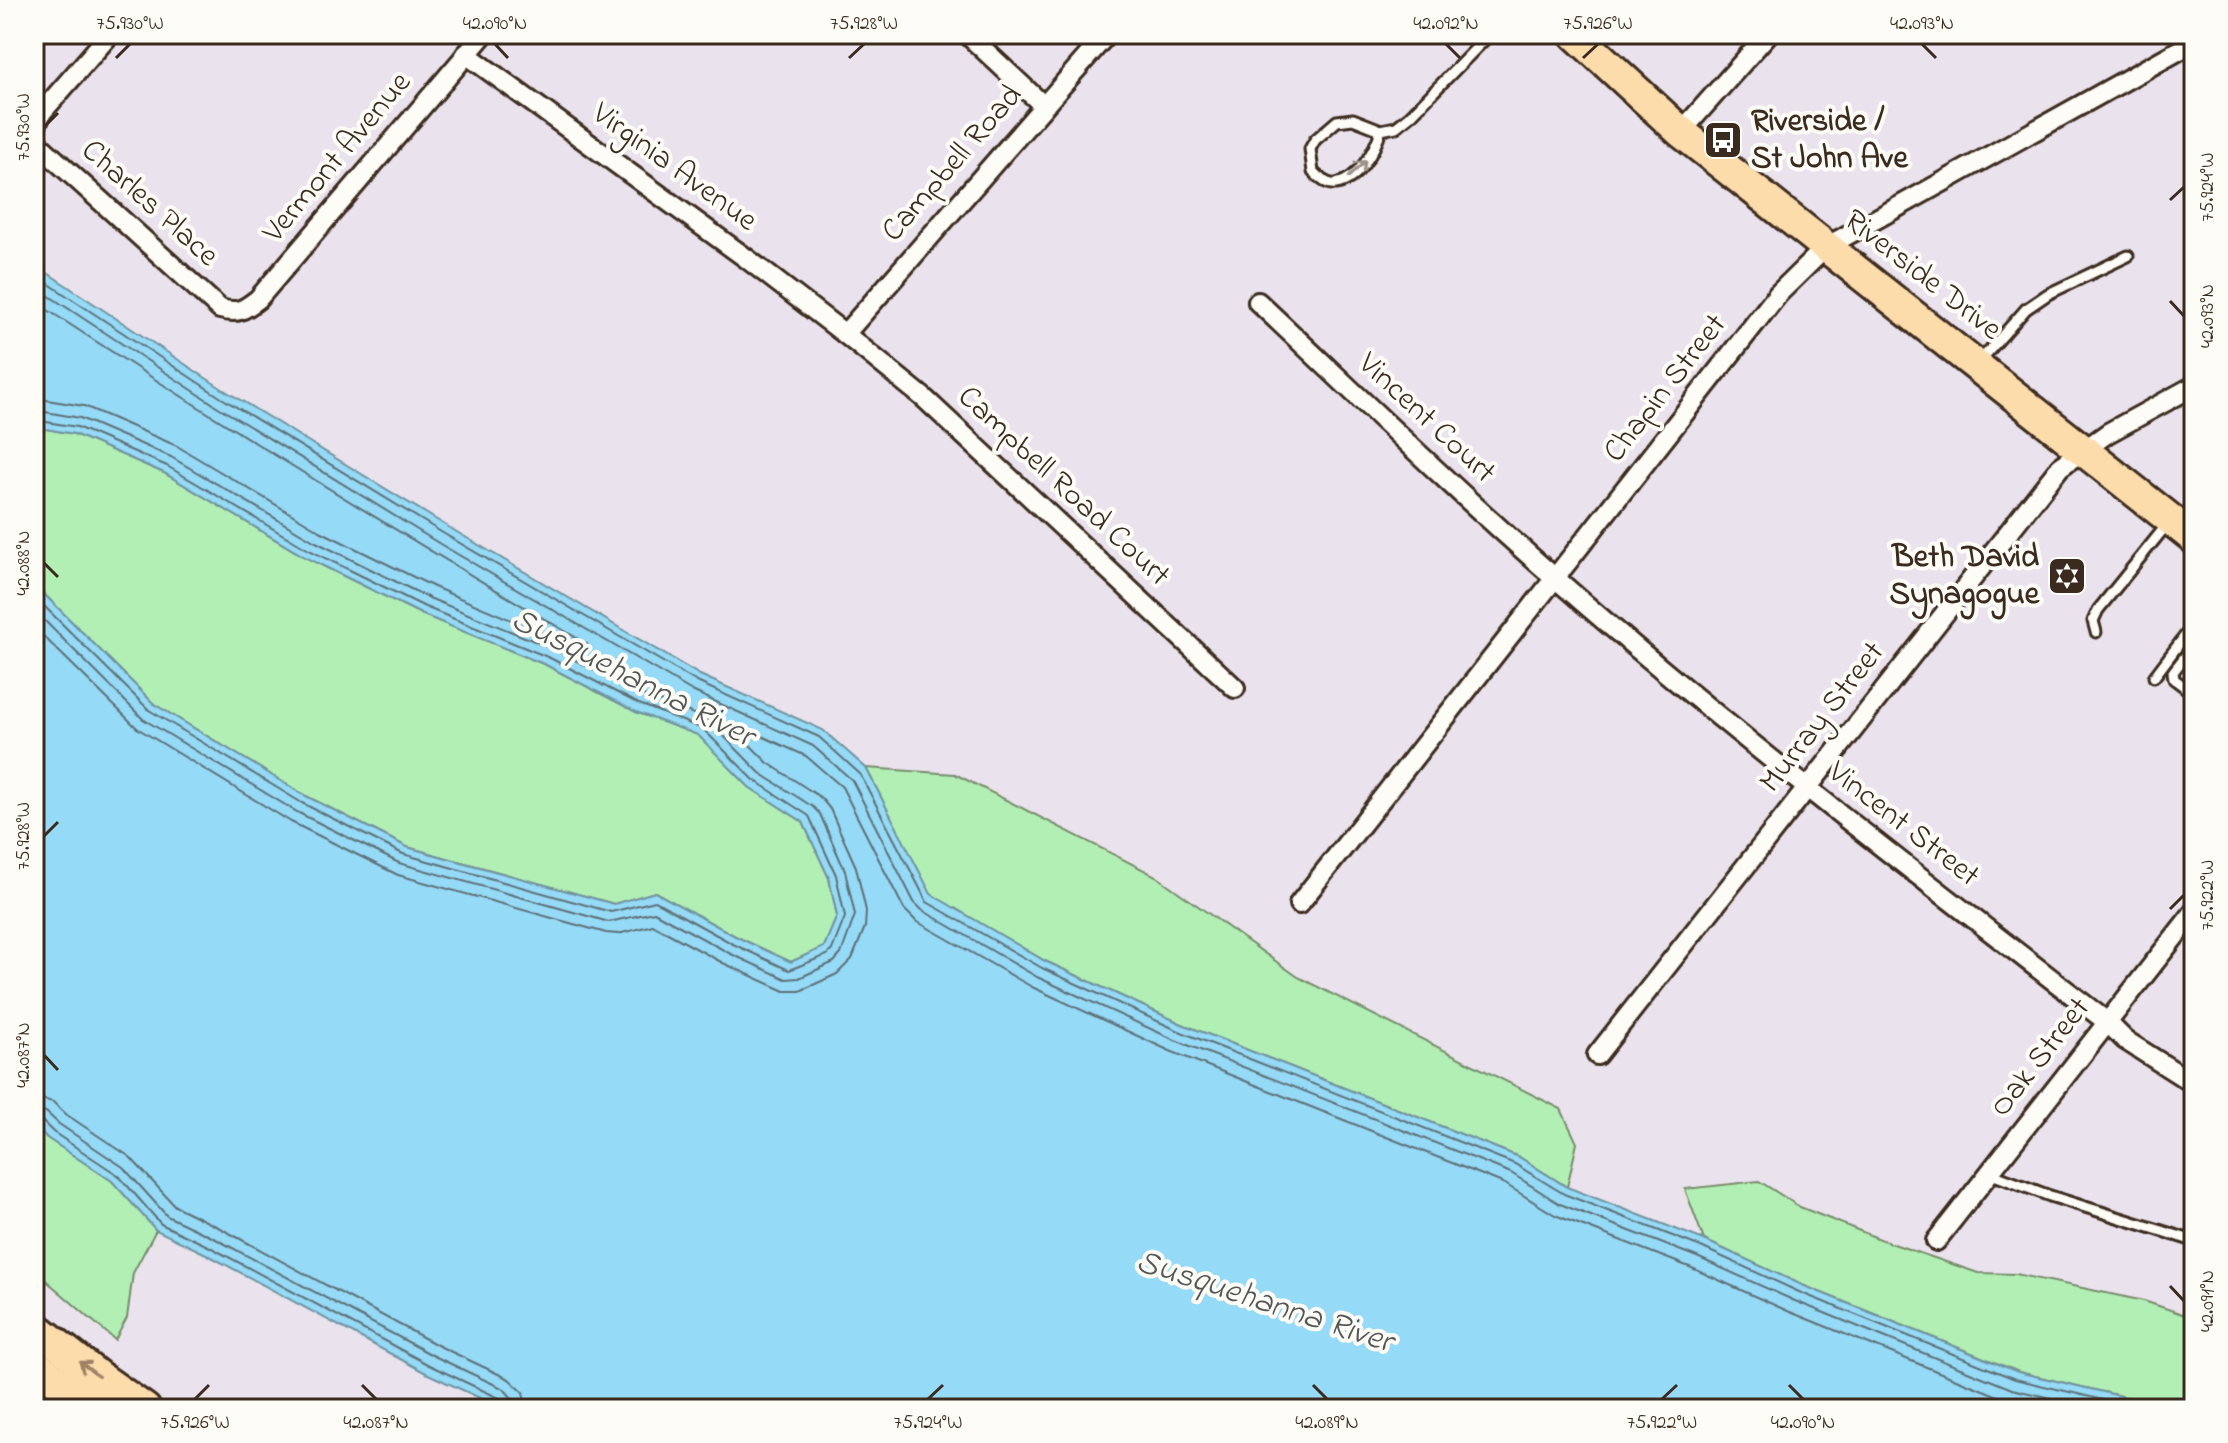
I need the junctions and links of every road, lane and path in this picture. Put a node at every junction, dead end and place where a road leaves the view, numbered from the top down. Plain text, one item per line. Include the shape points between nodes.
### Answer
1 (110, 34) edge
2 (484, 34) edge
3 (967, 34) edge
4 (1107, 34) edge
5 (1490, 34) edge
6 (1575, 34) edge
7 (1768, 34) edge
8 (2194, 42) edge
9 (466, 54) junction
10 (1044, 106) junction
11 (34, 130) edge
12 (1381, 130) junction
13 (1681, 132) junction
14 (1826, 247) junction
15 (2128, 256) dead end
16 (1258, 302) dead end
17 (233, 313) joint
18 (845, 334) junction
19 (1976, 365) junction
20 (2194, 386) edge
21 (2082, 450) junction
22 (2182, 529) edge
23 (1555, 579) junction
24 (2194, 624) edge
25 (2096, 632) dead end
26 (2194, 645) edge
27 (2154, 677) dead end
28 (1235, 688) dead end
29 (2194, 694) edge
30 (1806, 789) junction
31 (1299, 904) dead end
32 (2194, 912) edge
33 (2107, 1022) junction
34 (1597, 1055) dead end
35 (2194, 1084) edge
36 (1989, 1173) junction
37 (1936, 1241) dead end
38 (2194, 1241) edge
39 (34, 1326) edge
40 (34, 1364) edge
41 (94, 1409) edge
42 (145, 1409) edge

1 - 11 street via 42,112
2 - 9 street, Vermont Avenue
3 - 10 street
4 - 10 street, Campbell Road
5 - 12 lane via 1410,116
6 - 13 main road, Riverside Drive
7 - 13 street
8 - 14 street, Chapin Street
9 - 17 street, Vermont Avenue via 258,299
9 - 18 street, Virginia Avenue
10 - 18 street, Campbell Road
11 - 17 street, Charles Place via 38,144 220,309
12 -> 12 lane via 1353,119 1337,121 1310,149 1313,172 1326,183 1346,179 1368,159
13 - 14 main road, Riverside Drive
14 - 19 main road, Riverside Drive
14 - 23 street, Chapin Street via 1778,294
15 - 19 lane via 2026,309
16 - 23 street, Vincent Court
18 - 28 street, Campbell Road Court via 924,398
19 - 21 main road, Riverside Drive
20 - 21 street, Murray Street
21 - 22 main road, Riverside Drive
21 - 30 street, Murray Street via 2038,493
22 - 25 lane via 2098,610
23 - 30 street, Vincent Street
23 - 31 street, Chapin Street
24 - 27 lane
26 - 29 lane via 2173,672 2174,679
30 - 33 street, Vincent Street
30 - 34 street, Murray Street
32 - 33 street, Oak Street
33 - 35 street, Vincent Street via 2125,1040
33 - 36 street, Oak Street
36 - 37 street, Oak Street
36 - 38 lane
42 -> 39 main road
40 - 41 main road

